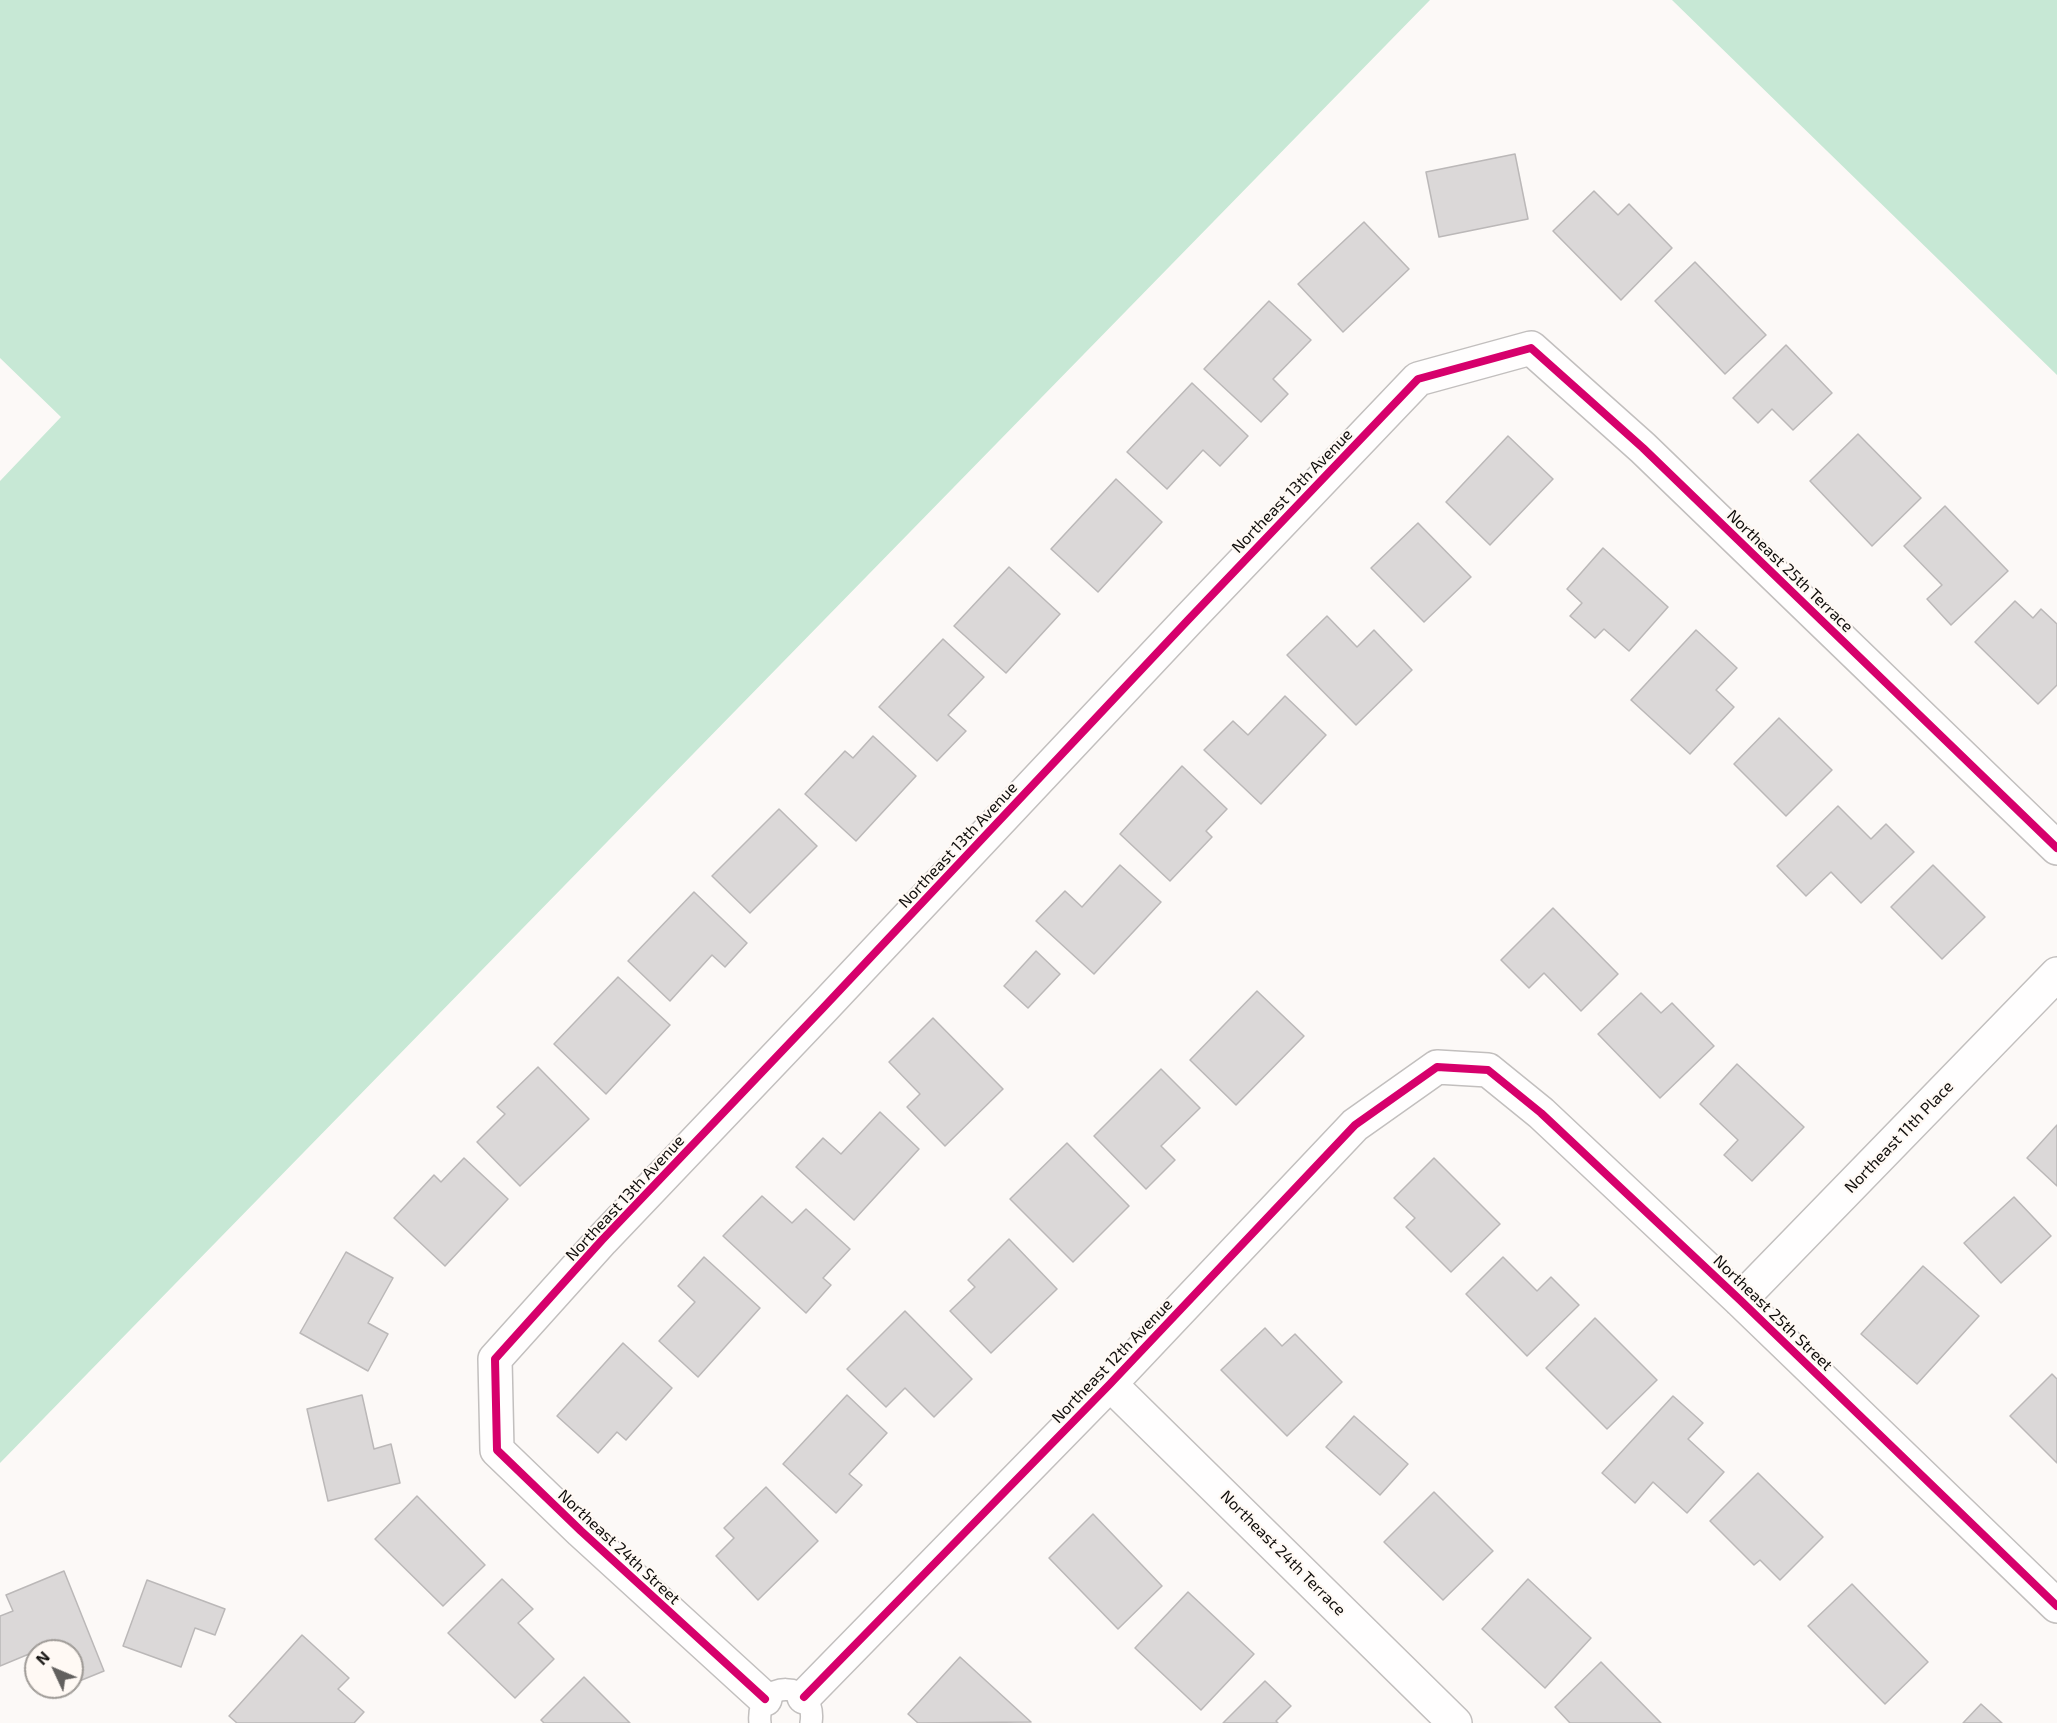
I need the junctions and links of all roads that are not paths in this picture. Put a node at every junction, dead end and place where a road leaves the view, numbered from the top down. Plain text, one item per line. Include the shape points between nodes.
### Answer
1 (1488, 360) joint
2 (2057, 848) edge
3 (2057, 974) edge
4 (1454, 1068) joint
5 (1740, 1300) junction
6 (1110, 1384) junction
7 (496, 1394) joint
8 (2057, 1606) edge
9 (808, 1710) edge
10 (762, 1711) edge
11 (1455, 1723) edge

1 - 2 street, Northeast 25th Terrace via 1531,348 1643,448
1 - 7 street, Northeast 13th Avenue via 1418,379 594,1249 495,1359
3 - 5 street, Northeast 11th Place
4 - 5 street, Northeast 25th Street via 1488,1070 1541,1113
4 - 6 street, Northeast 12th Avenue via 1437,1067 1355,1125
5 - 8 street, Northeast 25th Street
6 - 9 street, Northeast 12th Avenue
6 - 11 street, Northeast 24th Terrace
7 - 10 street, Northeast 24th Street via 497,1450
9 - 10 lane via 788,1689 780,1690

